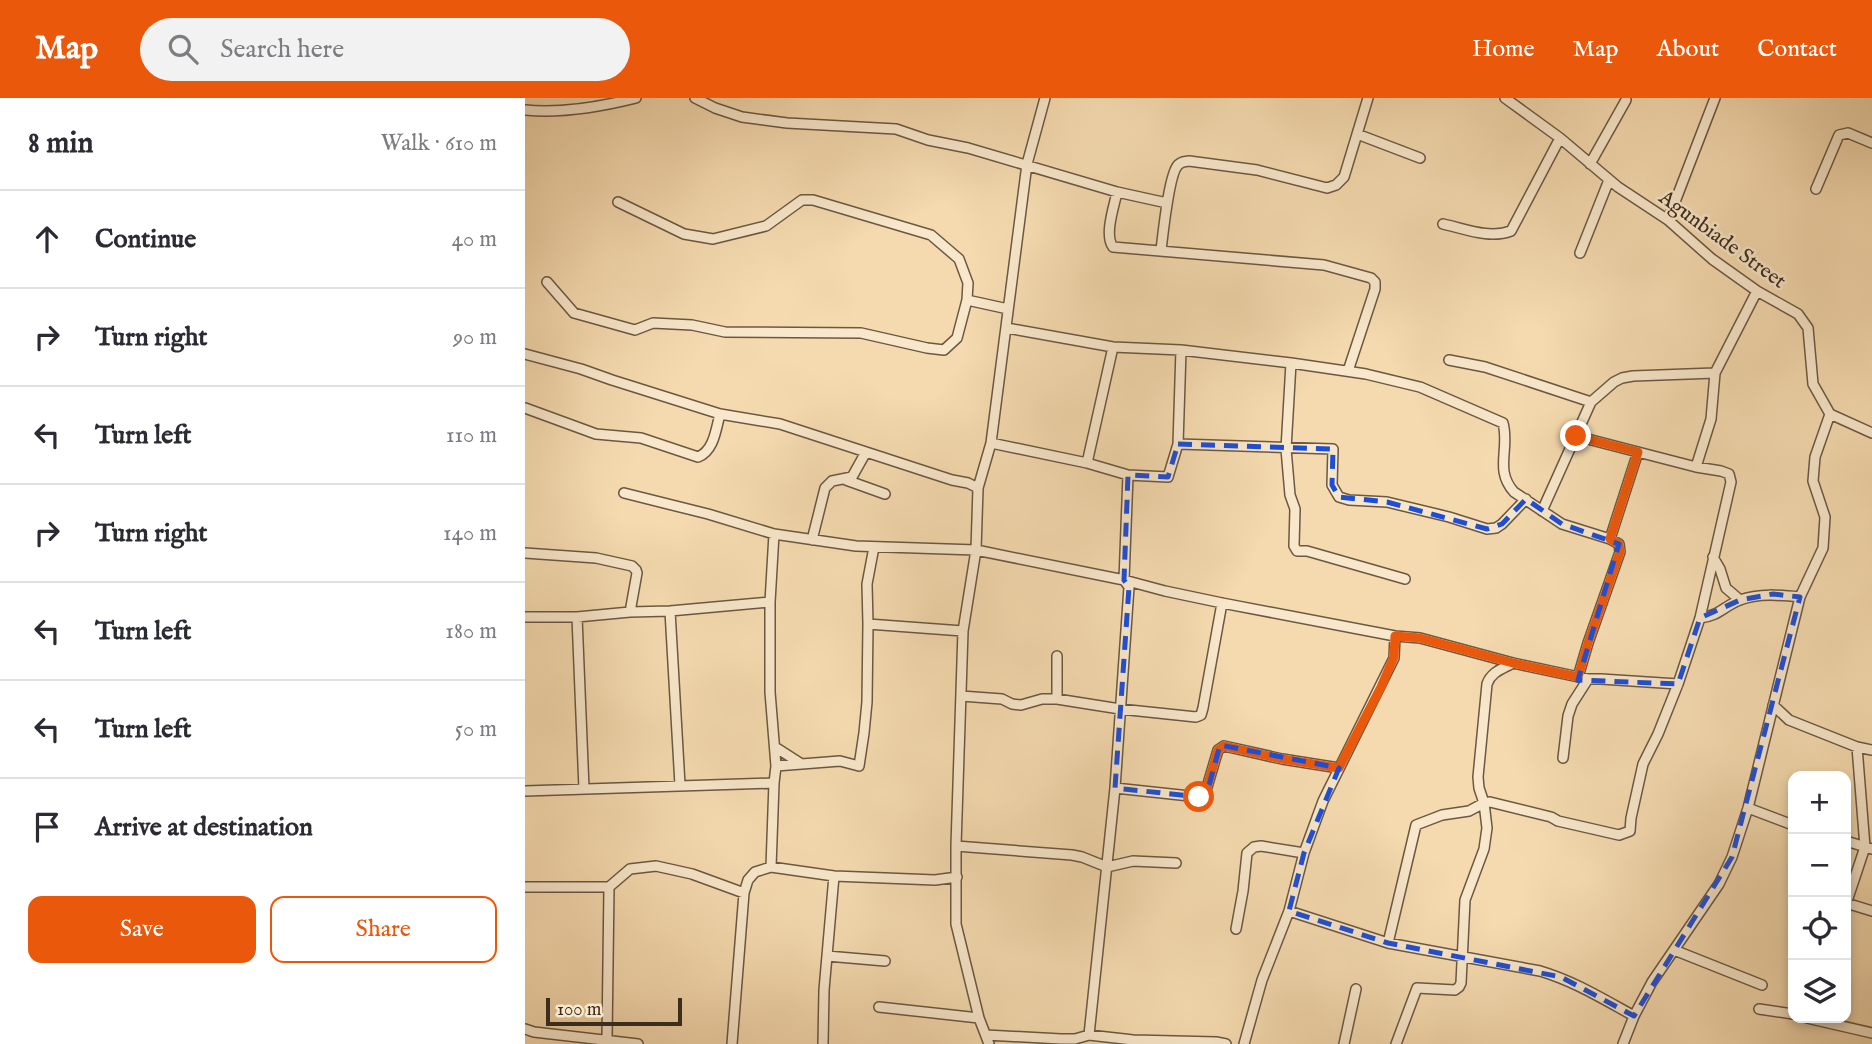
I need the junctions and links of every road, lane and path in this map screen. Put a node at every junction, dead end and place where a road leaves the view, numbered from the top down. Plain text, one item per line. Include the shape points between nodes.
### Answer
1 (636, 98) edge
2 (695, 98) edge
3 (1045, 98) edge
4 (1368, 98) edge
5 (1506, 98) edge
6 (1715, 98) edge
7 (1626, 100) dead end
8 (525, 110) edge
9 (1357, 134) junction
10 (1560, 138) junction
11 (1872, 143) edge
12 (1420, 158) dead end
13 (1027, 164) junction
14 (1590, 164) junction
15 (1609, 180) junction
16 (1816, 189) dead end
17 (1117, 192) junction
18 (618, 202) dead end
19 (1167, 203) junction
20 (1668, 220) junction
21 (1443, 224) dead end
22 (1161, 250) junction
23 (1580, 253) dead end
24 (548, 282) dead end
25 (1757, 291) junction
26 (967, 300) junction
27 (1008, 309) junction
28 (1007, 328) junction
29 (1113, 346) junction
30 (1181, 351) junction
31 (525, 354) edge
32 (1449, 360) dead end
33 (1291, 363) junction
34 (1348, 371) junction
35 (1715, 373) junction
36 (1591, 402) junction
37 (526, 410) edge
38 (720, 414) junction
39 (1829, 414) junction
40 (1872, 433) edge
41 (1576, 436) junction
42 (991, 443) junction
43 (1178, 444) junction
44 (1286, 449) junction
45 (866, 452) junction
46 (1638, 452) junction
47 (1087, 463) junction
48 (1696, 467) junction
49 (1128, 475) junction
50 (846, 480) junction
51 (978, 488) junction
52 (624, 493) dead end
53 (885, 494) dead end
54 (1526, 499) junction
55 (1542, 511) junction
56 (774, 534) junction
57 (1610, 539) junction
58 (812, 540) junction
59 (873, 547) junction
60 (976, 550) junction
61 (525, 553) edge
62 (1713, 557) junction
63 (1405, 579) dead end
64 (1124, 580) junction
65 (1800, 597) junction
66 (1740, 600) junction
67 (770, 602) junction
68 (1221, 603) junction
69 (630, 611) junction
70 (670, 611) junction
71 (525, 617) edge
72 (577, 617) junction
73 (1700, 618) junction
74 (868, 624) junction
75 (963, 631) junction
76 (1395, 636) junction
77 (1058, 656) dead end
78 (1513, 663) junction
79 (1583, 678) junction
80 (1678, 684) junction
81 (961, 696) junction
82 (1057, 699) junction
83 (1773, 705) junction
84 (1120, 709) junction
85 (775, 747) junction
86 (1857, 747) junction
87 (1872, 750) edge
88 (1563, 758) dead end
89 (800, 764) junction
90 (776, 766) junction
91 (1339, 768) junction
92 (774, 783) junction
93 (680, 785) junction
94 (1115, 788) junction
95 (584, 789) junction
96 (525, 791) edge
97 (1484, 803) junction
98 (1748, 808) junction
99 (1788, 823) edge
100 (1851, 843) edge
101 (956, 846) junction
102 (1869, 848) edge
103 (1304, 853) junction
104 (1176, 863) dead end
105 (771, 867) junction
106 (1107, 867) junction
107 (834, 876) junction
108 (957, 877) junction
109 (525, 887) edge
110 (609, 887) junction
111 (744, 893) junction
112 (1849, 897) edge
113 (1851, 905) edge
114 (1289, 911) junction
115 (1872, 911) edge
116 (1236, 929) dead end
117 (1388, 943) junction
118 (1674, 950) junction
119 (827, 956) junction
120 (1463, 956) junction
121 (885, 961) dead end
122 (1762, 985) dead end
123 (1356, 989) dead end
124 (879, 1007) dead end
125 (1759, 1009) dead end
126 (1788, 1013) edge
127 (1634, 1016) junction
128 (978, 1018) junction
129 (1834, 1023) edge
130 (525, 1029) edge
131 (1872, 1033) edge
132 (1089, 1035) junction
133 (607, 1039) junction
134 (987, 1039) edge
135 (638, 1044) edge
136 (732, 1044) edge
137 (823, 1044) edge
138 (1226, 1044) edge
139 (1244, 1044) edge
140 (1344, 1044) edge
141 (1396, 1044) edge
142 (1623, 1044) edge

1 - 8 street via 605,106
2 - 13 street via 741,117 896,129
3 - 13 street
4 - 9 street
5 - 10 street, Agunbiade Street
6 - 20 street
7 - 14 street
9 - 12 street
9 - 19 street via 1344,177 1336,185 1327,188 1257,170 1189,161 1176,167
10 - 14 street, Agunbiade Street
10 - 21 street via 1511,231 1497,235
11 - 16 street via 1848,132 1839,135
13 - 17 street
13 - 27 street
14 - 15 street, Agunbiade Street
15 - 20 street, Agunbiade Street
15 - 23 street
17 - 19 street
17 - 22 street via 1110,244
18 - 26 street via 684,234 713,239 766,226 802,200 813,200 931,235 959,259 968,284
19 - 22 street
20 - 25 street, Agunbiade Street
22 - 34 street via 1324,265 1371,278 1375,289
24 - 26 street via 574,313 635,330 653,323 725,332 860,333 944,350 957,338
25 - 35 street
25 - 39 street, Agunbiade Street via 1798,314 1808,328 1813,384
26 - 27 street
27 - 28 street
28 - 29 street
28 - 42 street
29 - 30 street
29 - 47 street
30 - 33 street
30 - 43 street
31 - 38 street
32 - 36 street
33 - 34 street
33 - 44 street
34 - 54 street via 1420,387 1503,423 1502,469 1507,485
35 - 36 street via 1622,378
35 - 48 street via 1711,419
36 - 41 street
37 - 38 street via 596,434 642,438 698,457 709,450
38 - 45 street via 780,425
39 - 40 street
39 - 65 street via 1815,457 1813,481 1825,517 1823,548
41 - 46 street
41 - 55 street
42 - 47 street
42 - 51 street
43 - 44 street
43 - 49 street via 1168,477
44 - 54 street via 1333,449 1332,485 1339,497 1387,502 1487,529 1502,524
44 - 63 street via 1297,551
45 - 50 street
45 - 51 street
46 - 48 street
46 - 57 street
47 - 49 street
48 - 62 street via 1729,474 1731,482
49 - 64 street
50 - 53 street
50 - 58 street via 832,481 825,488
51 - 60 street
52 - 56 street
54 - 55 street
55 - 57 street via 1562,524
56 - 58 street
56 - 67 street
57 - 79 street via 1619,544 1620,552 1588,643
58 - 59 street
59 - 60 street
59 - 74 street via 867,584
60 - 64 street
60 - 75 street
61 - 69 street via 596,558 632,566 637,573
62 - 66 street via 1726,588
62 - 73 street
64 - 68 street
64 - 84 street via 1129,587
65 - 66 street via 1773,594
65 - 83 street
66 - 73 street via 1711,617
67 - 70 street
67 - 85 street
68 - 76 street
68 - 84 street via 1201,715
69 - 70 street
69 - 72 street
70 - 93 street
71 - 72 street
72 - 95 street
73 - 80 street
74 - 75 street
74 - 89 street via 867,702 859,766 840,761
75 - 81 street
76 - 78 street via 1420,638
76 - 91 street via 1394,657
77 - 82 street
78 - 79 street
78 - 97 street via 1494,673 1487,684 1478,777
79 - 80 street
79 - 88 street via 1568,716
80 - 97 street via 1643,764 1630,831 1619,835
81 - 82 street via 1021,705
81 - 101 street
82 - 84 street
83 - 86 street via 1790,720
83 - 98 street
84 - 94 street
85 - 89 street
85 - 90 street
86 - 87 street
86 - 102 street
89 - 90 street
90 - 92 street
91 - 94 street via 1224,746 1218,750 1205,794 1199,797
91 - 103 street
92 - 93 street
92 - 105 street
93 - 95 street
94 - 106 street
95 - 96 street
97 - 117 street via 1416,825
97 - 120 street via 1487,828 1465,900
98 - 99 street
98 - 118 street via 1723,878
100 - 102 street
101 - 106 street via 1072,855
101 - 108 street
102 - 112 street
103 - 114 street
103 - 116 street via 1261,846 1247,853
104 - 106 street via 1133,861
105 - 107 street
105 - 111 street via 755,872
106 - 132 street
107 - 108 street
107 - 119 street
108 - 128 street via 956,924
109 - 110 street
110 - 111 street via 630,869 656,866
110 - 133 street
111 - 136 street
113 - 115 street
114 - 117 street
114 - 139 street
117 - 120 street
118 - 122 street
118 - 127 street
119 - 121 street
119 - 137 street
120 - 127 street via 1561,977
120 - 141 street via 1461,983 1455,990 1417,988
123 - 140 street
124 - 128 street
125 - 126 street
127 - 142 street
128 - 134 street
129 - 131 street
130 - 133 street
132 - 134 street via 1061,1040
132 - 138 street
133 - 135 street

